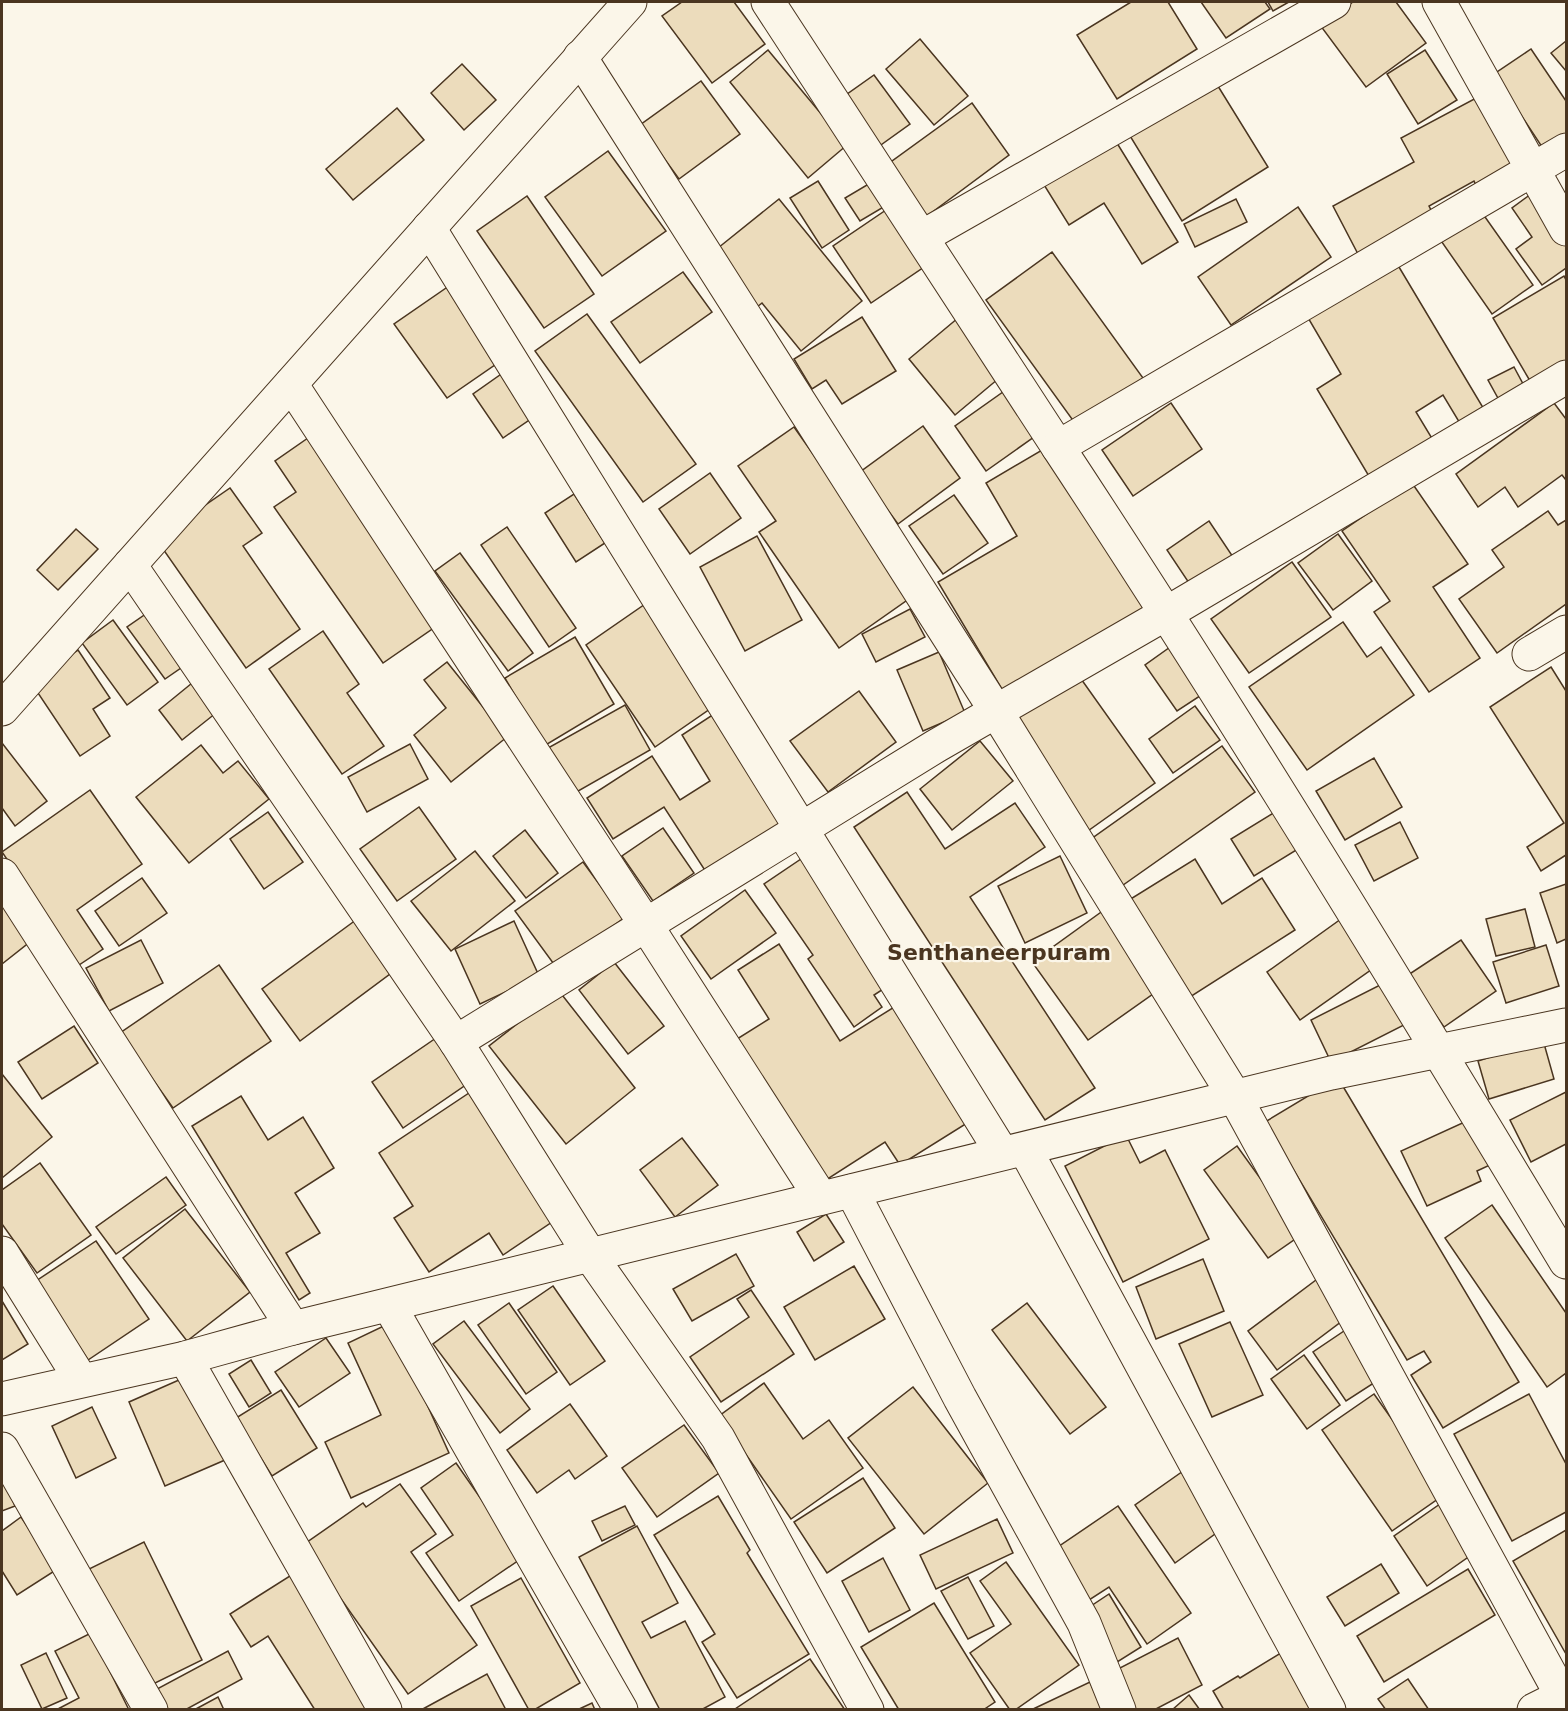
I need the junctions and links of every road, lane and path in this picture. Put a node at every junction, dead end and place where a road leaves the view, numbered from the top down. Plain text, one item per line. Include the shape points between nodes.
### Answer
1 (630, 2) edge
2 (768, 2) edge
3 (1334, 2) edge
4 (1439, 2) edge
5 (580, 57) junction
6 (1566, 150) edge
7 (1532, 169) junction
8 (429, 228) junction
9 (1566, 229) edge
10 (922, 237) junction
11 (1566, 377) edge
12 (291, 384) junction
13 (1058, 447) junction
14 (130, 565) junction
15 (1167, 613) junction
16 (1566, 633) edge
17 (1529, 654) dead end
18 (2, 709) edge
19 (996, 711) junction
20 (801, 829) junction
21 (2, 875) edge
22 (646, 925) junction
23 (1566, 1025) edge
24 (456, 1042) junction
25 (1439, 1051) junction
26 (1235, 1096) junction
27 (1013, 1151) junction
28 (837, 1195) junction
29 (2, 1253) edge
30 (590, 1255) junction
31 (1566, 1262) edge
32 (389, 1305) junction
33 (292, 1328) junction
34 (184, 1358) junction
35 (81, 1380) junction
36 (2, 1399) edge
37 (2, 1449) edge
38 (1554, 1700) edge
39 (151, 1710) edge
40 (386, 1710) edge
41 (621, 1710) edge
42 (867, 1710) edge
43 (1119, 1710) edge
44 (1329, 1710) edge

1 - 5 street
2 - 10 street
3 - 10 street
4 - 7 street
5 - 8 street
5 - 19 street
6 - 7 street
7 - 9 street
7 - 13 street
8 - 12 street
8 - 20 street
10 - 13 street
11 - 15 street
12 - 14 street
12 - 22 street
13 - 15 street
14 - 18 street
14 - 24 street
15 - 19 street
15 - 25 street
16 - 17 street
19 - 20 street
19 - 26 street
20 - 22 street
20 - 27 street
21 - 33 street
22 - 24 street
22 - 28 street
23 - 25 street
24 - 30 street
25 - 26 street
25 - 31 street
26 - 27 street
26 - 38 street
27 - 28 street
27 - 44 street
28 - 30 street
28 - 43 street via 960,1398 1084,1623
29 - 35 street
30 - 32 street
30 - 42 street via 718,1437
32 - 33 street
32 - 41 street
33 - 34 street
34 - 35 street
34 - 40 street
35 - 36 street
37 - 39 street

